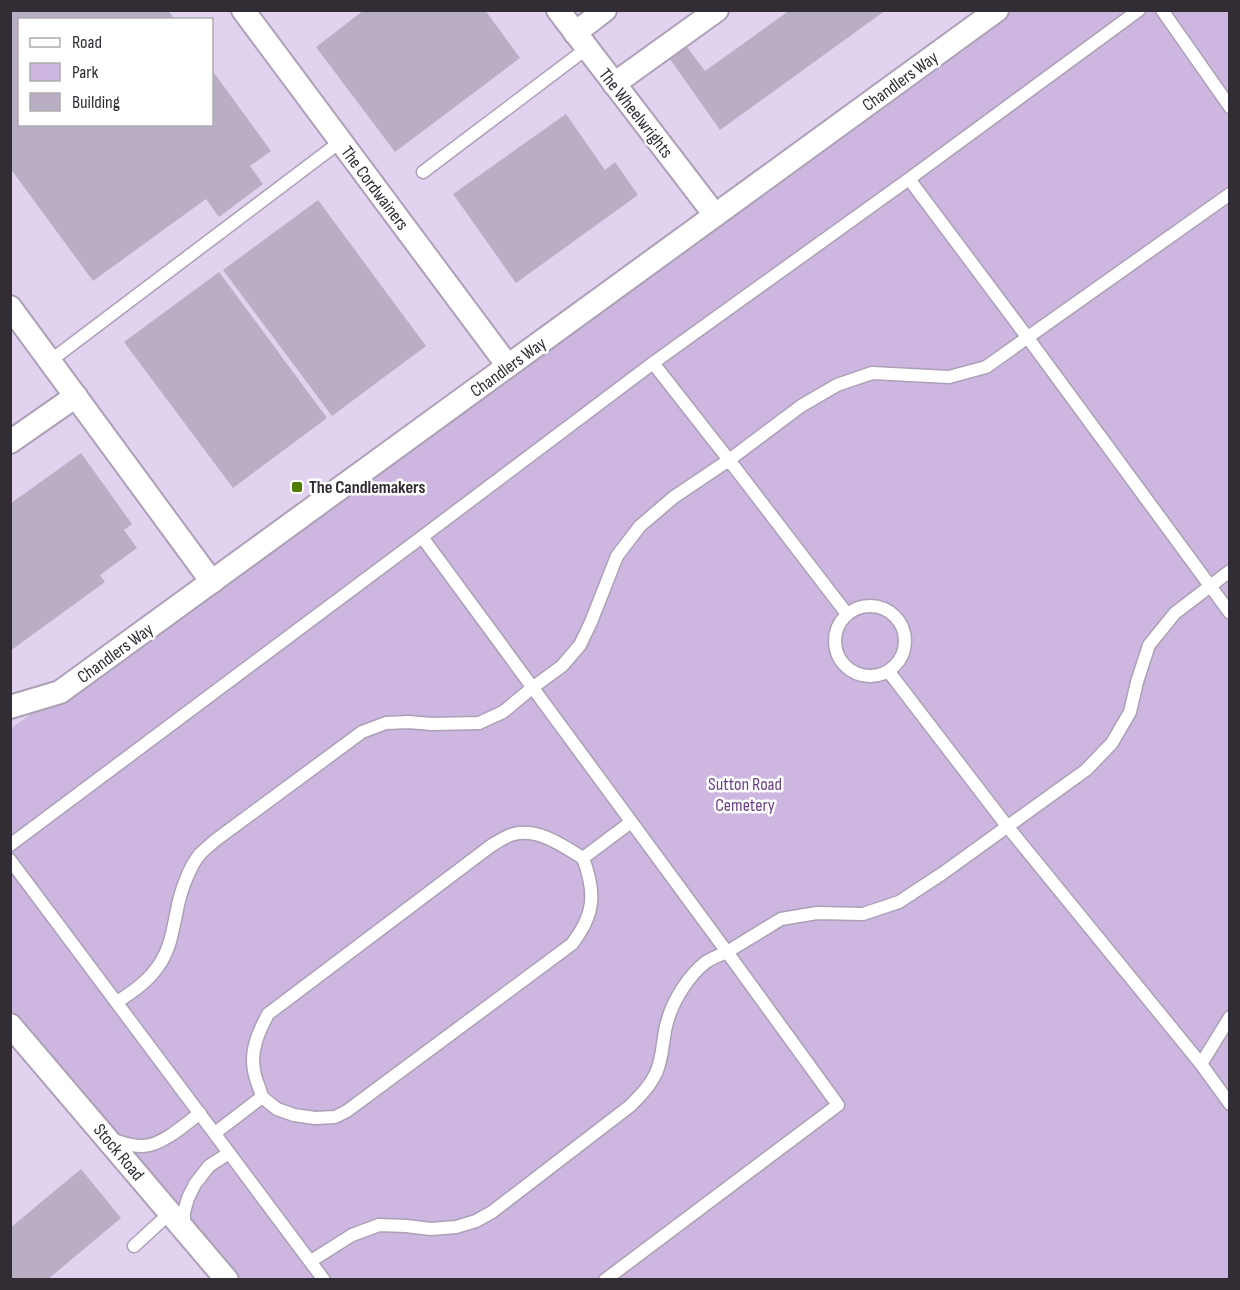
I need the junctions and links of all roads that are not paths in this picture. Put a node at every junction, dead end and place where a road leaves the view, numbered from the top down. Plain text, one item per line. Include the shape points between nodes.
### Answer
1 (243, 10) edge
2 (558, 10) edge
3 (606, 10) edge
4 (717, 10) edge
5 (997, 10) edge
6 (1139, 10) edge
7 (1162, 10) edge
8 (581, 41) junction
9 (614, 84) junction
10 (1230, 106) edge
11 (340, 142) junction
12 (423, 172) dead end
13 (909, 179) junction
14 (1230, 194) edge
15 (716, 215) junction
16 (10, 307) edge
17 (1028, 338) junction
18 (50, 360) junction
19 (653, 363) junction
20 (508, 366) junction
21 (76, 396) junction
22 (10, 442) edge
23 (729, 460) junction
24 (422, 537) junction
25 (1230, 572) edge
26 (212, 582) junction
27 (1210, 586) junction
28 (1230, 613) edge
29 (847, 614) junction
30 (889, 672) junction
31 (532, 688) junction
32 (10, 707) edge
33 (632, 822) junction
34 (1007, 826) junction
35 (10, 845) edge
36 (583, 858) junction
37 (10, 860) edge
38 (727, 951) junction
39 (117, 1002) junction
40 (1230, 1017) edge
41 (10, 1025) edge
42 (1201, 1064) junction
43 (262, 1097) junction
44 (1230, 1104) edge
45 (200, 1113) junction
46 (215, 1133) junction
47 (108, 1138) junction
48 (229, 1153) junction
49 (177, 1220) junction
50 (134, 1246) dead end
51 (311, 1261) junction
52 (227, 1280) edge
53 (324, 1280) edge
54 (605, 1280) edge

1 - 11 street, The Cordwainers
2 - 8 street, The Wheelwrights
3 - 8 street
4 - 9 street
5 - 15 street, Chandlers Way
6 - 13 lane
7 - 10 lane
8 - 9 street, The Wheelwrights
8 - 12 lane
9 - 15 street, The Wheelwrights
11 - 18 lane
11 - 20 street, The Cordwainers
13 - 17 lane
13 - 19 lane
14 - 17 lane
15 - 20 street, Chandlers Way
16 - 18 street
17 - 23 lane via 986,367 968,372 950,376 872,373 837,385 801,406
17 - 27 lane
18 - 21 street
19 - 23 lane
19 - 24 lane
20 - 26 street, Chandlers Way
21 - 22 street
21 - 26 street
23 - 29 lane
23 - 31 lane via 674,497 640,526 617,556 580,645 562,666
24 - 31 lane
24 - 35 lane
25 - 27 lane
26 - 32 street, Chandlers Way via 60,692
27 - 28 lane
27 - 34 lane via 1175,613 1149,645 1130,712 1112,743 1086,770
29 - 30 lane via 835,635 835,649 843,665 861,676
29 - 30 lane via 866,606 879,607 892,613 901,624 906,639 904,651
30 - 34 lane
31 - 33 lane
31 - 39 lane via 503,712 479,723 386,723 362,732 217,839 199,855 187,878 162,961 140,986
33 - 36 lane
33 - 38 lane
34 - 38 lane via 899,902 863,914 817,913 780,918
34 - 42 lane
36 - 43 lane via 590,878 590,913 572,944 335,1117 294,1115 277,1109
36 - 43 lane via 534,833 514,834 492,845 268,1014 254,1050 253,1069
37 - 39 lane
38 - 51 lane via 706,962 676,998 656,1073 645,1091 492,1212 456,1227 379,1225 352,1235
38 - 54 lane via 837,1105
39 - 45 lane
40 - 42 lane
41 - 47 street, Stock Road
42 - 44 lane
43 - 46 lane
45 - 46 lane
45 - 47 lane via 169,1137 146,1147
46 - 48 lane
47 - 49 street, Stock Road
48 - 49 lane via 208,1166
48 - 51 lane
49 - 50 lane
49 - 52 street, Stock Road
51 - 53 lane

